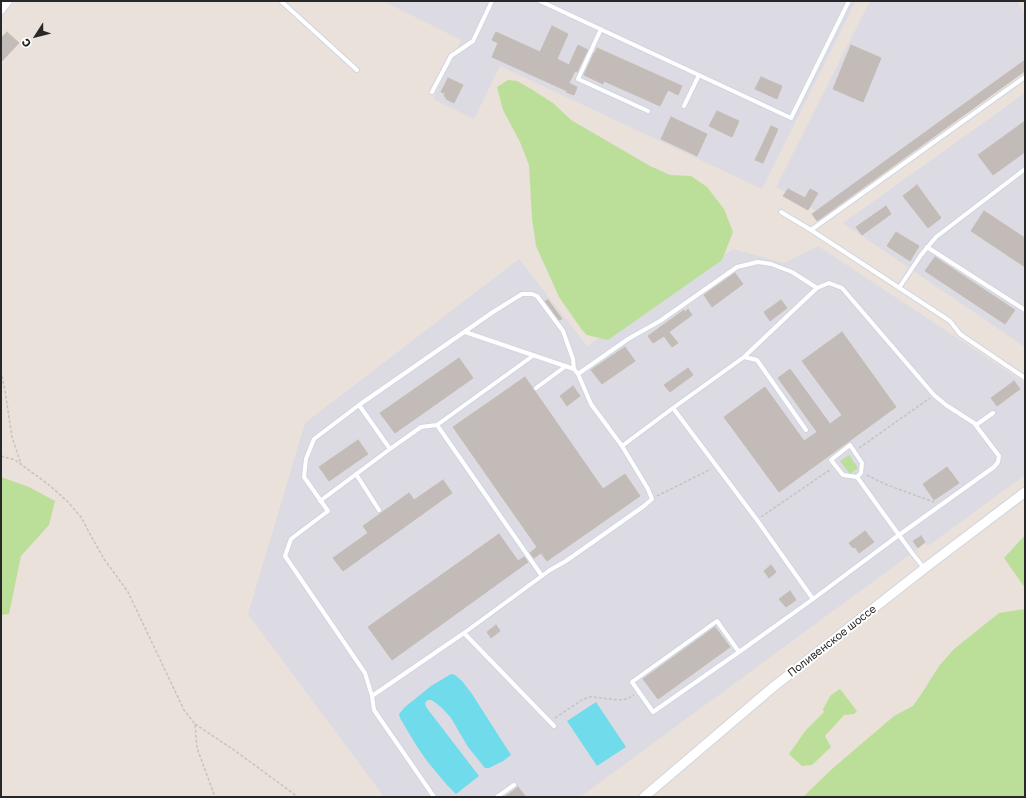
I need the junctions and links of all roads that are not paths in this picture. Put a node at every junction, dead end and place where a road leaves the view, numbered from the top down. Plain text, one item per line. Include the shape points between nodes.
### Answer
1 (8, 1) edge
2 (281, 1) edge
3 (492, 1) edge
4 (540, 1) edge
5 (849, 1) edge
6 (1, 10) edge
7 (601, 29) junction
8 (357, 70) dead end
9 (699, 75) junction
10 (1025, 77) edge
11 (432, 92) dead end
12 (684, 106) dead end
13 (648, 111) dead end
14 (1025, 169) edge
15 (781, 212) dead end
16 (811, 230) junction
17 (927, 247) junction
18 (817, 288) junction
19 (899, 288) junction
20 (1025, 310) edge
21 (465, 332) junction
22 (534, 355) junction
23 (744, 357) junction
24 (566, 366) junction
25 (574, 369) junction
26 (578, 374) junction
27 (1024, 376) edge
28 (536, 388) dead end
29 (359, 404) junction
30 (673, 408) junction
31 (993, 413) dead end
32 (436, 425) junction
33 (976, 425) junction
34 (806, 430) dead end
35 (622, 446) junction
36 (390, 449) junction
37 (356, 474) junction
38 (857, 477) junction
39 (1025, 492) edge
40 (320, 501) junction
41 (379, 510) dead end
42 (899, 535) junction
43 (925, 568) junction
44 (542, 576) junction
45 (813, 599) junction
46 (464, 633) junction
47 (739, 652) junction
48 (372, 696) junction
49 (552, 724) road end
50 (514, 785) dead end
51 (434, 797) edge
52 (497, 797) edge
53 (644, 797) edge

1 - 6 street
2 - 8 lane
3 - 11 lane via 473,41 451,56
4 - 7 lane
5 - 9 lane via 791,118
7 - 9 lane
7 - 13 lane via 578,79
9 - 12 lane
10 - 16 lane
14 - 17 lane via 936,236
15 - 16 lane
16 - 19 lane
17 - 19 lane
17 - 20 lane
18 - 23 lane
18 - 26 lane via 792,272 771,264 758,262 737,267
18 - 33 lane via 829,282 842,288 934,395
19 - 27 lane via 950,321 960,334
21 - 22 lane
21 - 25 lane via 514,298 522,294 532,294 537,296 563,330
21 - 29 lane
22 - 24 lane
22 - 32 lane
23 - 30 lane
23 - 34 lane via 757,360
24 - 25 lane
24 - 28 lane
25 - 26 lane
26 - 35 lane via 592,404
29 - 36 lane
29 - 40 lane via 314,438 306,459 304,477
30 - 35 lane
30 - 45 lane
31 - 33 lane
32 - 36 lane via 421,427
32 - 44 lane
33 - 42 lane via 1000,456 998,462
35 - 44 lane via 652,499
36 - 37 lane
37 - 40 lane
37 - 41 lane
38 - 38 lane via 843,475 831,460 850,445 862,463 861,473
38 - 42 lane
39 - 43 street, Поливенское шоссе
40 - 48 lane via 328,511 291,539 285,556 365,673
42 - 43 lane
42 - 45 lane
43 - 53 street, Поливенское шоссе via 772,688
44 - 46 lane
45 - 47 lane
46 - 48 lane
46 - 49 lane
47 - 47 lane via 653,712 632,682 717,621
48 - 51 lane via 374,710
50 - 52 lane

